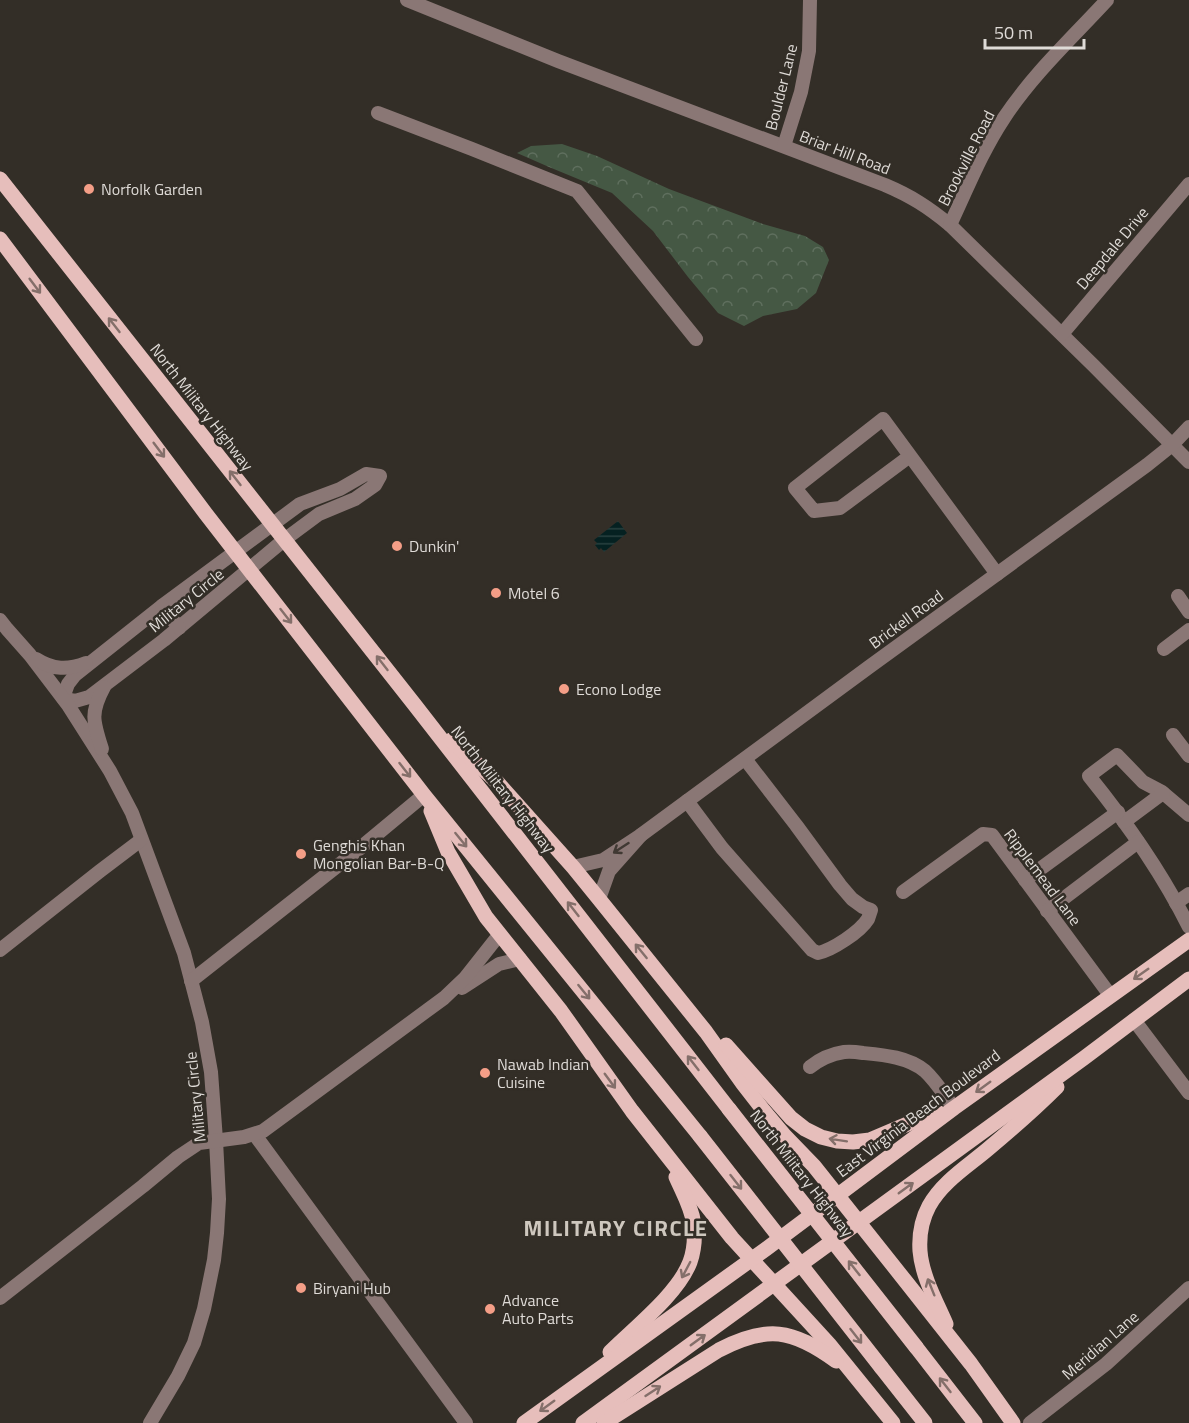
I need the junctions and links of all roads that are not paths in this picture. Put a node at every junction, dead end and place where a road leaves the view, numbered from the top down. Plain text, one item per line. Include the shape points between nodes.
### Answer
1 (407, 0) edge
2 (810, 0) edge
3 (1107, 0) edge
4 (378, 113) dead end
5 (783, 146) junction
6 (0, 179) edge
7 (1189, 184) edge
8 (950, 225) junction
9 (0, 239) edge
10 (1062, 334) junction
11 (696, 339) dead end
12 (1189, 427) edge
13 (1172, 445) junction
14 (910, 456) junction
15 (1189, 462) edge
16 (272, 524) junction
17 (284, 540) junction
18 (235, 551) junction
19 (250, 570) junction
20 (997, 574) junction
21 (1178, 596) dead end
22 (162, 606) junction
23 (1189, 612) edge
24 (0, 620) edge
25 (178, 628) junction
26 (1189, 630) edge
27 (1164, 649) dead end
28 (30, 655) junction
29 (93, 660) junction
30 (106, 684) junction
31 (63, 698) junction
32 (418, 709) junction
33 (1173, 735) dead end
34 (1189, 756) edge
35 (745, 759) junction
36 (110, 771) junction
37 (1163, 794) junction
38 (424, 795) junction
39 (687, 801) junction
40 (1189, 815) edge
41 (1121, 817) junction
42 (641, 836) junction
43 (141, 840) junction
44 (1138, 842) junction
45 (573, 867) junction
46 (1025, 880) junction
47 (903, 892) dead end
48 (1189, 894) edge
49 (599, 899) junction
50 (1176, 903) junction
51 (1047, 911) junction
52 (1189, 927) edge
53 (500, 935) junction
54 (1189, 940) edge
55 (0, 950) edge
56 (520, 959) junction
57 (660, 975) junction
58 (1189, 979) edge
59 (191, 981) junction
60 (1110, 995) junction
61 (444, 998) junction
62 (1134, 1020) junction
63 (1084, 1058) junction
64 (810, 1067) dead end
65 (1189, 1093) edge
66 (954, 1108) junction
67 (255, 1134) junction
68 (216, 1140) junction
69 (666, 1155) junction
70 (838, 1196) junction
71 (858, 1221) junction
72 (751, 1260) junction
73 (773, 1284) junction
74 (1189, 1288) edge
75 (0, 1298) edge
76 (953, 1341) junction
77 (861, 1382) junction
78 (571, 1389) junction
79 (150, 1423) edge
80 (466, 1423) edge
81 (524, 1423) edge
82 (583, 1423) edge
83 (604, 1423) edge
84 (893, 1423) edge
85 (925, 1423) edge
86 (975, 1423) edge
87 (1013, 1423) edge
88 (1030, 1423) edge

1 - 5 street, Briar Hill Road
2 - 5 street, Boulder Lane via 809,51 801,92
3 - 8 street, Brookville Road via 1043,68 1004,118
4 - 11 street via 577,191
5 - 8 street, Briar Hill Road via 907,194
16 -> 6 main road, North Military Highway
7 - 10 street, Deepdale Drive
8 - 10 street, Briar Hill Road
9 -> 18 main road
10 - 13 street, Briar Hill Road
12 - 13 street, Brickell Road
13 - 15 street, Briar Hill Road
13 - 20 street, Brickell Road
14 - 14 street via 883,419 795,488 814,511 840,508
14 - 20 street
16 - 17 main road, North Military Highway
16 - 17 street, Military Circle via 300,504 366,474 380,476 375,485 319,514
16 - 18 street, Military Circle
17 - 19 street, Military Circle
32 -> 17 main road, North Military Highway
18 - 19 main road
18 - 22 street, Military Circle
19 - 25 street, Military Circle
19 -> 38 main road
20 - 35 street, Brickell Road
21 - 23 street
22 - 25 street
22 - 29 street, Military Circle
24 - 28 street, Military Circle
25 - 30 street, Military Circle
26 - 27 street
28 - 29 street, Military Circle via 45,665 62,669
28 - 31 street, Military Circle
29 - 31 street, Military Circle via 75,675
30 - 31 street, Military Circle via 81,700
30 - 36 street, Military Circle via 94,712
31 - 36 street, Military Circle
32 - 45 main road via 498,783
86 -> 32 main road, North Military Highway, bridge
33 - 34 street
35 - 39 street, Brickell Road
35 - 39 street via 840,885 871,910 856,931 824,951 812,950 722,848
36 - 43 street, Military Circle
37 - 40 street
37 - 41 street
37 - 41 street via 1143,782 1117,755 1089,776
38 - 53 main road via 448,852
38 - 59 street
38 -> 85 main road, bridge via 700,1136
39 - 42 street, Brickell Road
41 - 44 street
41 - 46 street
42 -> 45 street, Brickell Road via 603,860
42 - 49 street, Brickell Road via 609,871
43 - 55 street
43 - 59 street, Military Circle
44 - 50 street
44 - 51 street
45 - 49 main road
46 - 47 street, Ripplemead Lane via 992,835 983,834
46 - 51 street, Ripplemead Lane
48 - 50 street
57 -> 49 main road
50 - 52 street
51 - 60 street, Ripplemead Lane
53 - 56 main road
53 - 61 street
54 -> 60 main road, East Virginia Beach Boulevard
56 - 61 street via 499,964
56 -> 69 main road
66 -> 57 main road via 870,1140 845,1142 821,1137 791,1118
57 - 70 main road via 764,1111
58 - 62 main road
59 - 68 street, Military Circle via 211,1072
60 -> 66 main road, East Virginia Beach Boulevard
61 - 67 street
62 - 63 main road
62 - 65 street
71 -> 63 main road
76 -> 63 main road via 920,1253 922,1224 929,1207 952,1178 1027,1117
64 - 66 street via 829,1055 846,1051 898,1058 925,1071
66 - 70 main road, East Virginia Beach Boulevard
67 - 68 street
67 - 80 street
68 - 75 street via 199,1143 178,1157
68 - 79 street, Military Circle via 217,1233 204,1309 194,1343
69 - 72 main road
69 -> 78 main road via 694,1224 691,1260 660,1304
70 - 71 main road
70 - 72 main road, East Virginia Beach Boulevard
71 - 73 main road
71 - 76 main road
72 - 73 main road
72 - 78 main road, East Virginia Beach Boulevard
73 - 77 main road
82 -> 73 main road
74 - 88 street, Meridian Lane via 1106,1364
76 - 87 main road
83 -> 77 main road via 718,1350 759,1334 789,1335 804,1341
77 - 84 main road
78 -> 81 main road, East Virginia Beach Boulevard

